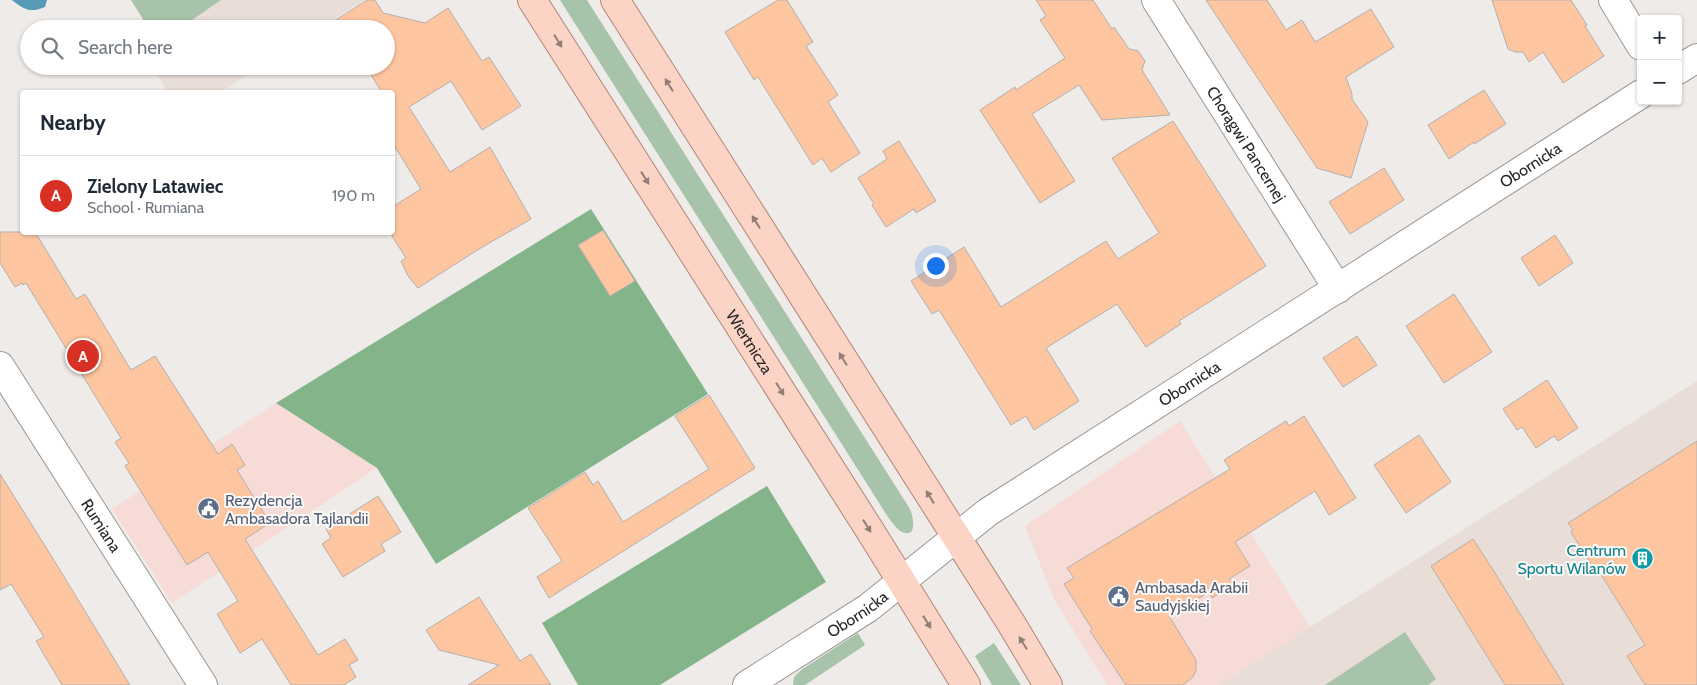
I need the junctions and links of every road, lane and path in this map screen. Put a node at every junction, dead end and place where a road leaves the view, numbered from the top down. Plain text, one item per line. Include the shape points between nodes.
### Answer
1 (532, 0) edge
2 (615, 0) edge
3 (1156, 0) edge
4 (1613, 0) edge
5 (1637, 39) edge
6 (1697, 58) edge
7 (1682, 67) edge
8 (1637, 97) edge
9 (1338, 289) junction
10 (0, 366) edge
11 (956, 538) junction
12 (902, 580) junction
13 (203, 685) edge
14 (747, 685) edge
15 (966, 685) edge
16 (1048, 685) edge

1 -> 12 main road, Wiertnicza
11 -> 2 main road
3 - 9 street, Chorągwi Pancernej
4 - 5 street
6 - 7 street
8 - 9 street, Obornicka
9 - 11 street, Obornicka via 988,512
10 - 13 street, Rumiana
11 - 12 street, Obornicka
16 -> 11 main road
12 - 14 street, Obornicka via 868,608
12 -> 15 main road, Wiertnicza

